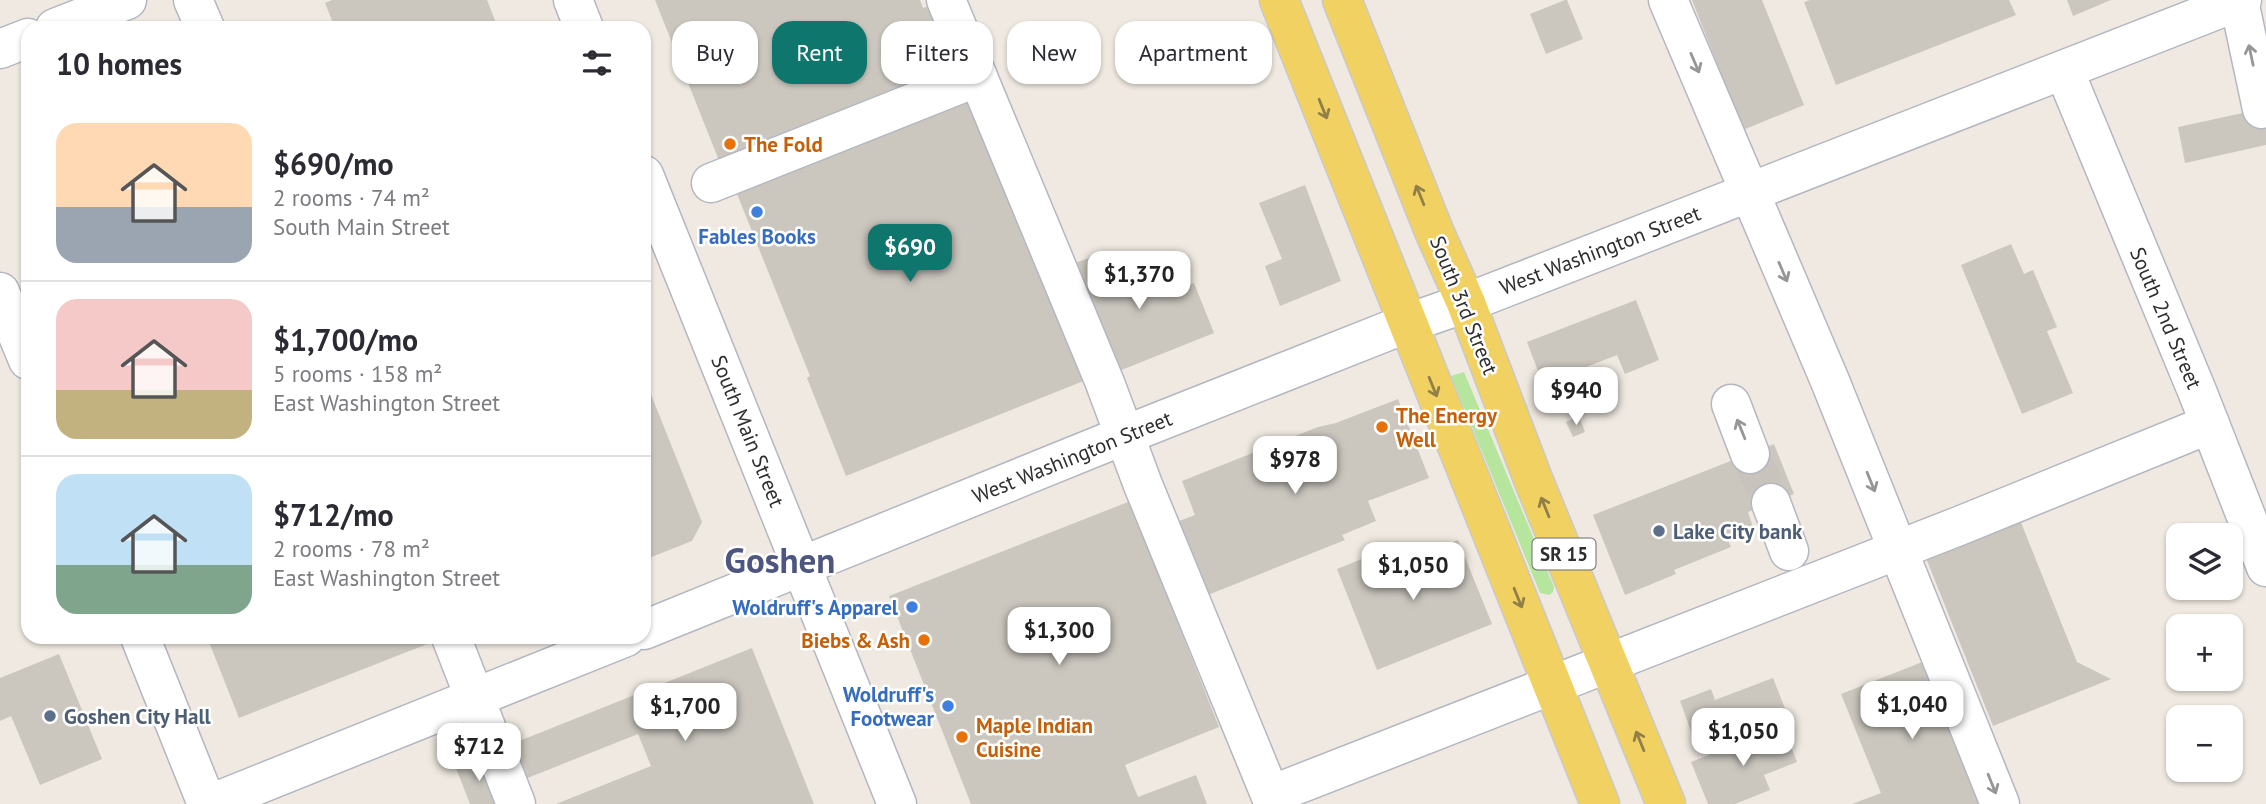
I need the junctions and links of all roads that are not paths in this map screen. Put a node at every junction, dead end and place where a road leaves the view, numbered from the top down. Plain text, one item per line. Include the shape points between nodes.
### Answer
1 (127, 0) edge
2 (193, 0) edge
3 (573, 0) edge
4 (946, 0) edge
5 (1279, 0) edge
6 (1342, 0) edge
7 (1668, 0) edge
8 (2241, 1) edge
9 (73, 21) edge
10 (202, 21) edge
11 (581, 21) edge
12 (955, 21) edge
13 (21, 41) edge
14 (0, 49) edge
15 (2064, 70) junction
16 (960, 84) edge
17 (981, 84) edge
18 (2262, 109) dead end
19 (712, 183) dead end
20 (651, 192) edge
21 (1749, 192) junction
22 (0, 292) edge
23 (1466, 303) junction
24 (1408, 323) junction
25 (21, 343) edge
26 (1731, 404) dead end
27 (2210, 424) junction
28 (1125, 435) junction
29 (1751, 454) tunnel mouth
30 (1771, 503) tunnel mouth
31 (1899, 550) junction
32 (1789, 551) dead end
33 (803, 566) junction
34 (2266, 567) edge
35 (651, 627) edge
36 (143, 644) edge
37 (454, 644) edge
38 (609, 644) edge
39 (1609, 662) junction
40 (1552, 684) junction
41 (474, 698) junction
42 (1272, 800) edge
43 (208, 804) edge
44 (516, 804) edge
45 (897, 804) edge
46 (1600, 804) edge
47 (1665, 804) edge
48 (2000, 804) edge

1 - 9 street
2 - 10 street
3 - 11 street
4 - 12 street
5 -> 24 main road, SR 15
23 -> 6 main road, South 3rd Street / SR 15
7 -> 21 street
8 - 15 street, West Washington Street
18 -> 8 street
13 - 14 street
15 - 21 street, West Washington Street
15 - 27 street, South 2nd Street
16 - 19 street
17 - 28 street
20 - 33 street, South Main Street
21 - 23 street, West Washington Street
21 -> 31 street
22 - 25 street
23 - 24 street, West Washington Street
39 -> 23 main road, South 3rd Street / SR 15
24 - 28 street, West Washington Street
24 -> 40 main road, SR 15
29 -> 26 street
27 - 31 street
27 - 34 street, South 2nd Street
28 - 33 street, West Washington Street
28 - 42 street
30 - 32 street
31 - 39 street
31 -> 48 street
33 - 35 street, West Washington Street
33 - 45 street, South Main Street
36 - 43 street
37 - 41 street
38 - 41 street
39 - 40 street
47 -> 39 main road, South 3rd Street / SR 15
40 - 42 street
40 - 46 main road, SR 15
41 - 43 street
41 - 44 street

